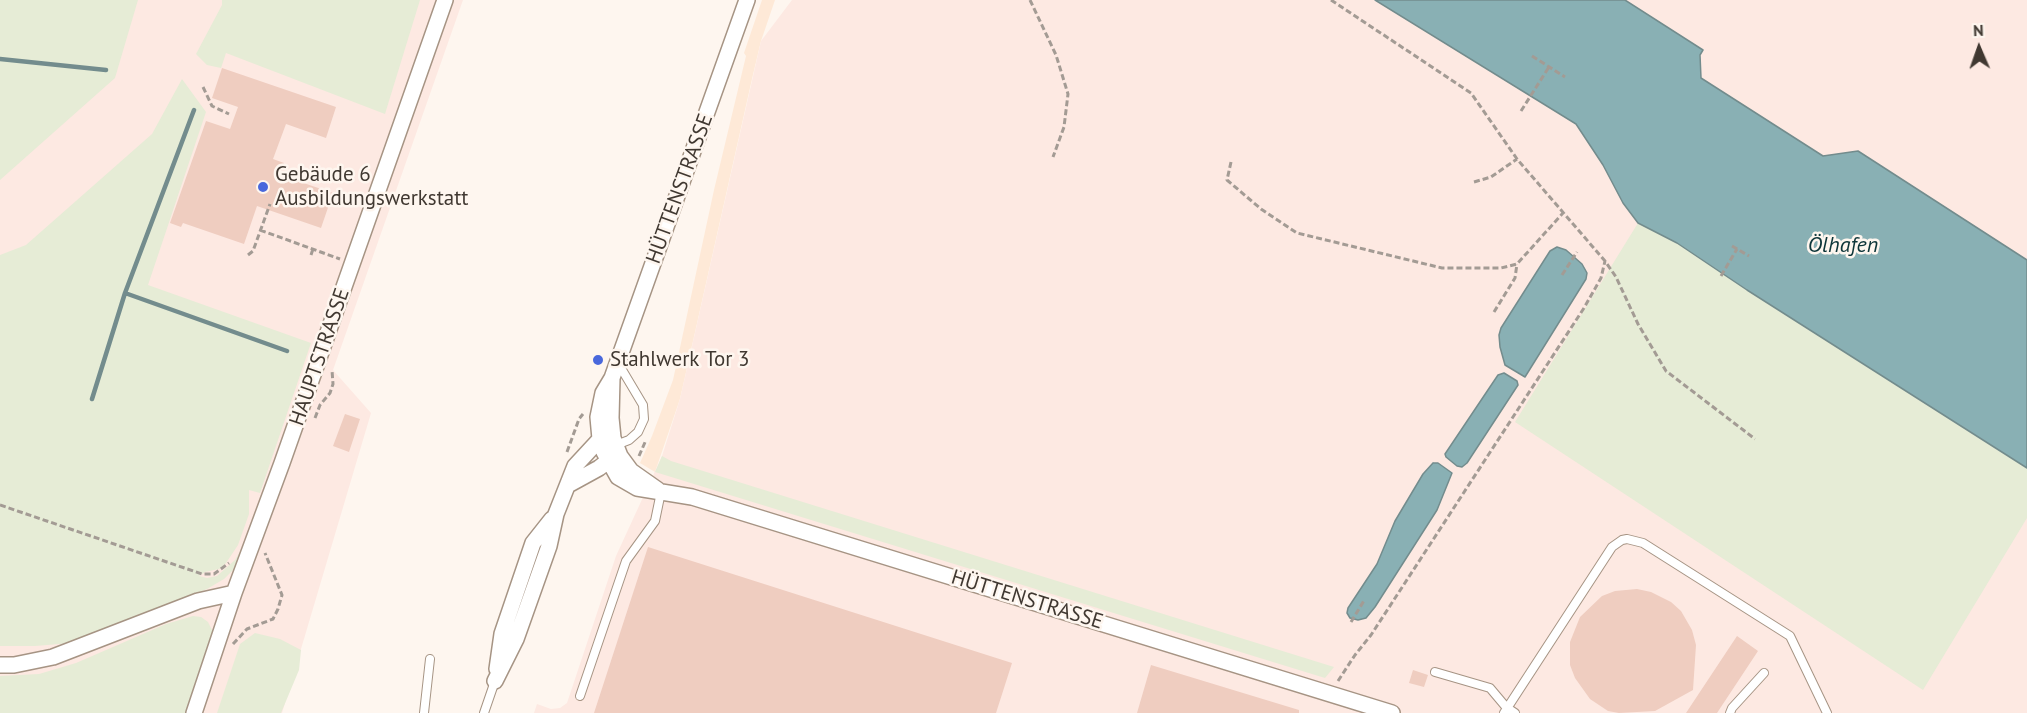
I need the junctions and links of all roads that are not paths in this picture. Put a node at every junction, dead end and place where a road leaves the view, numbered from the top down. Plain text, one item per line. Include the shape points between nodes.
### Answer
1 (444, 0) edge
2 (747, 0) edge
3 (618, 362) junction
4 (612, 378) junction
5 (600, 439) junction
6 (616, 445) junction
7 (608, 461) junction
8 (567, 485) junction
9 (661, 492) junction
10 (234, 593) junction
11 (430, 660) dead end
12 (0, 665) edge
13 (1434, 672) dead end
14 (1764, 673) dead end
15 (495, 681) joint
16 (580, 696) dead end
17 (1505, 710) edge
18 (194, 713) edge
19 (424, 713) edge
20 (484, 713) edge
21 (1392, 713) edge
22 (1515, 713) edge
23 (1730, 713) edge
24 (1827, 713) edge

1 - 10 street, HAUPTSTRASSE
2 - 3 street, HÜTTENSTRASSE
3 - 4 street, HÜTTENSTRASSE
3 - 6 lane via 643,405 644,419 638,432
4 - 5 street, HÜTTENSTRASSE via 603,393 598,417
4 - 6 street, HÜTTENSTRASSE via 611,418
5 - 7 street, HÜTTENSTRASSE
5 - 8 street via 575,466
6 - 7 street
6 - 9 street, HÜTTENSTRASSE via 632,471
7 - 8 street
7 - 9 street, HÜTTENSTRASSE via 618,477 628,483
8 - 15 street via 556,514 533,543 502,634
9 - 16 lane via 655,521 626,561
9 - 21 street, HÜTTENSTRASSE via 692,497
10 - 12 street via 198,601 53,657
10 - 18 street, HAUPTSTRASSE
11 - 19 lane
13 - 17 lane via 1490,688
14 - 23 lane
15 - 20 lane
17 - 22 lane
17 - 24 lane via 1612,547 1628,539 1638,540 1790,636

